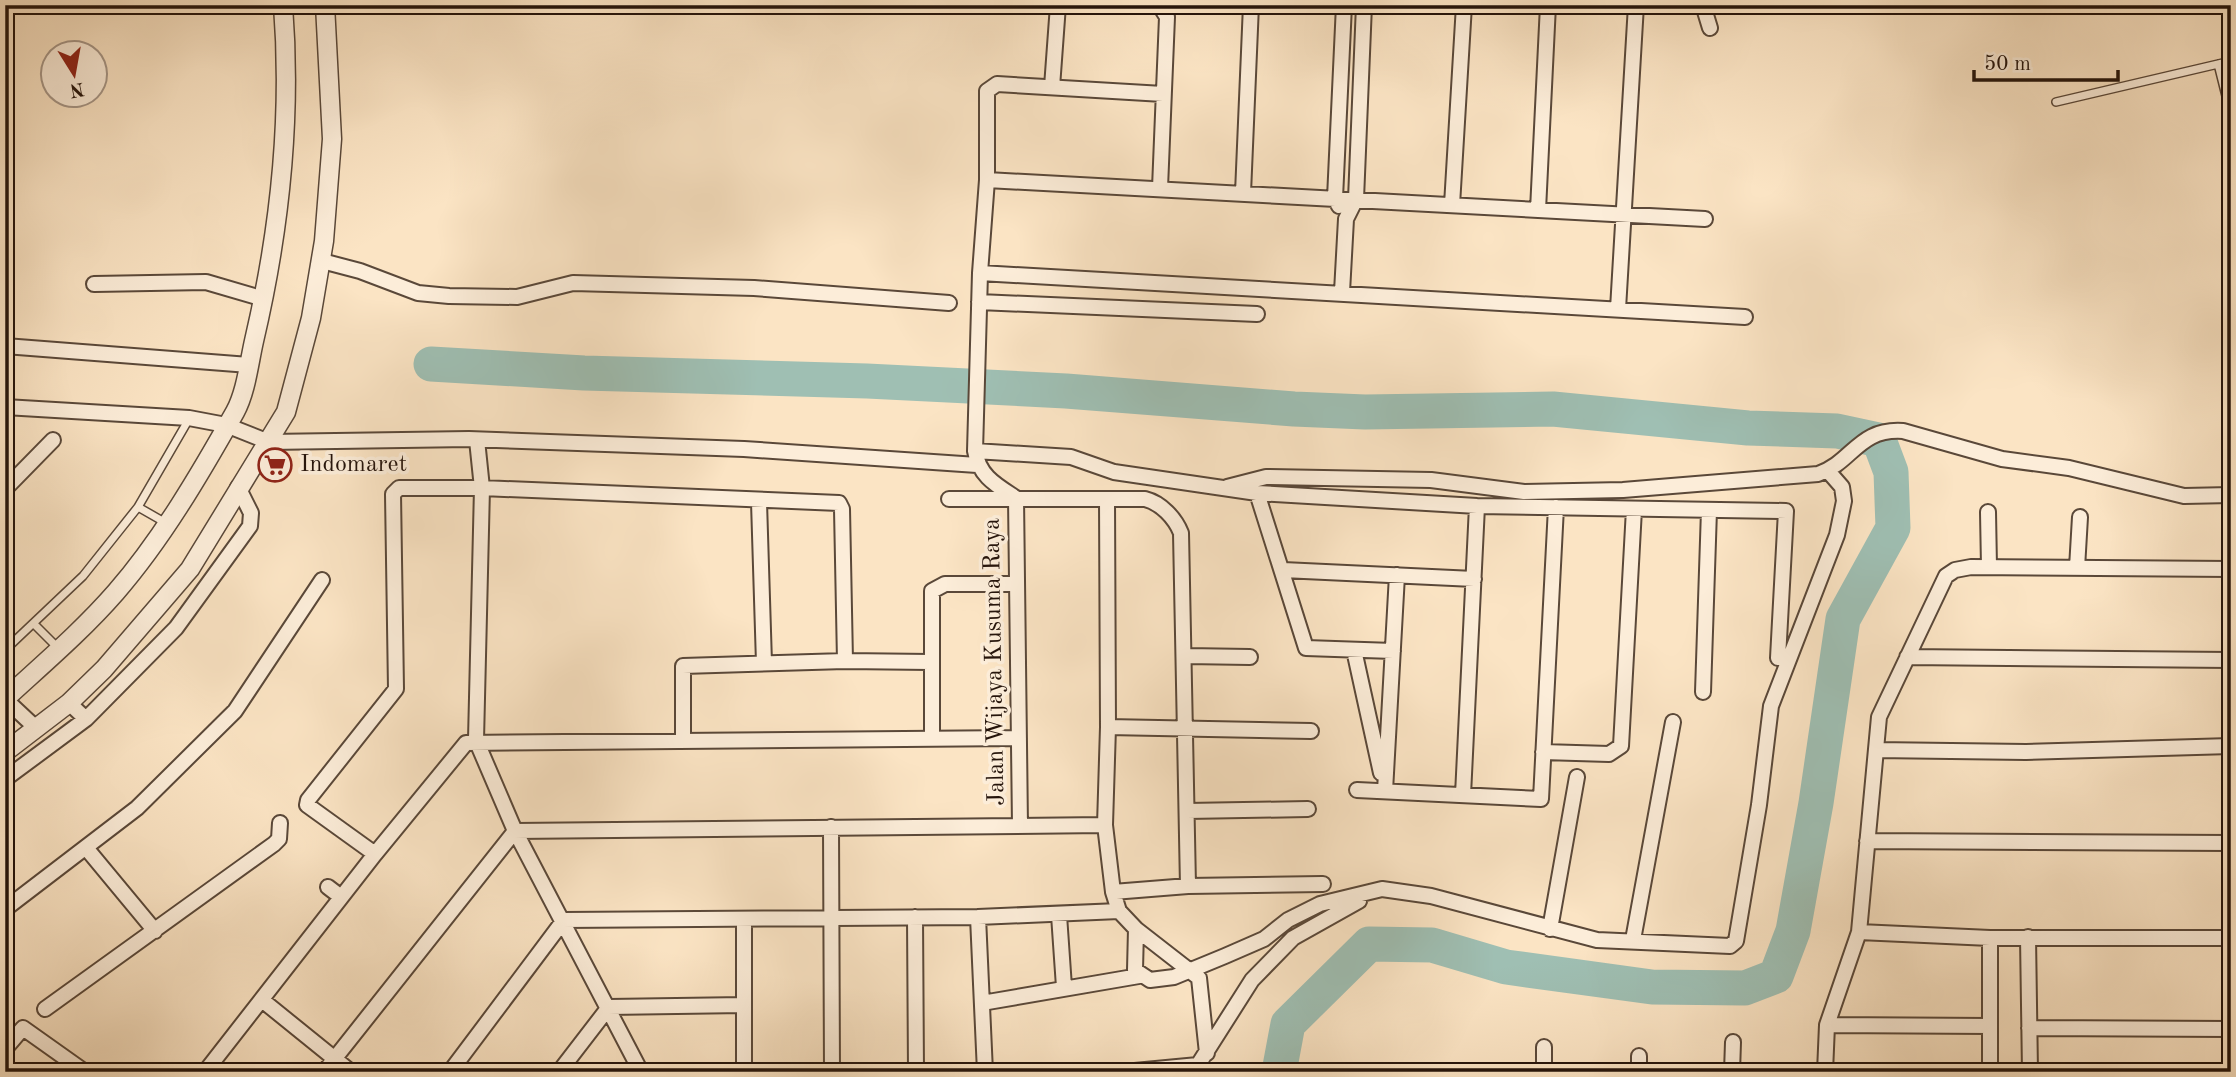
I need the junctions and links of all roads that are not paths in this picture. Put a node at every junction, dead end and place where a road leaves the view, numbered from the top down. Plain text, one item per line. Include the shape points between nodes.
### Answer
1 (284, 5) edge
2 (325, 5) edge
3 (1058, 5) edge
4 (1144, 5) edge
5 (1251, 5) edge
6 (1344, 5) edge
7 (1364, 5) edge
8 (1464, 5) edge
9 (1548, 5) edge
10 (1636, 5) edge
11 (1703, 5) edge
12 (1710, 29) dead end
13 (2231, 61) edge
14 (2218, 64) junction
15 (1052, 88) junction
16 (1163, 94) junction
17 (2056, 102) dead end
18 (2231, 116) edge
19 (988, 180) junction
20 (1160, 188) junction
21 (1243, 192) junction
22 (1335, 198) junction
23 (1356, 199) junction
24 (1452, 205) junction
25 (1538, 210) junction
26 (1624, 214) junction
27 (1346, 219) junction
28 (1705, 219) dead end
29 (322, 261) junction
30 (980, 273) junction
31 (94, 284) dead end
32 (1342, 292) junction
33 (264, 299) junction
34 (979, 302) junction
35 (949, 303) dead end
36 (1618, 309) junction
37 (1257, 314) dead end
38 (1745, 317) dead end
39 (5, 346) edge
40 (249, 365) junction
41 (5, 407) edge
42 (189, 418) junction
43 (226, 425) junction
44 (53, 440) dead end
45 (477, 440) junction
46 (269, 442) junction
47 (976, 458) junction
48 (5, 468) edge
49 (24, 469) junction
50 (1828, 471) junction
51 (238, 487) junction
52 (1227, 487) junction
53 (482, 488) junction
54 (5, 489) edge
55 (1256, 493) junction
56 (2231, 495) edge
57 (1016, 498) junction
58 (949, 499) dead end
59 (1107, 499) junction
60 (759, 502) junction
61 (1477, 506) junction
62 (138, 507) junction
63 (1556, 507) junction
64 (1634, 509) junction
65 (1709, 510) junction
66 (1988, 512) dead end
67 (2080, 517) dead end
68 (166, 524) junction
69 (1989, 567) junction
70 (2077, 568) junction
71 (190, 569) junction
72 (2231, 569) edge
73 (1283, 570) junction
74 (1396, 575) junction
75 (1474, 579) junction
76 (322, 580) dead end
77 (1016, 584) junction
78 (207, 587) junction
79 (34, 624) junction
80 (5, 650) edge
81 (60, 650) junction
82 (1354, 650) junction
83 (1393, 651) junction
84 (1186, 656) junction
85 (1250, 657) dead end
86 (1907, 657) junction
87 (1778, 658) dead end
88 (2231, 660) edge
89 (845, 661) junction
90 (930, 662) junction
91 (764, 663) junction
92 (1703, 692) dead end
93 (5, 699) edge
94 (69, 703) junction
95 (86, 719) junction
96 (1673, 722) dead end
97 (1108, 727) junction
98 (36, 728) junction
99 (1186, 730) junction
100 (1311, 731) dead end
101 (933, 738) junction
102 (1018, 738) junction
103 (477, 740) junction
104 (683, 740) junction
105 (2231, 746) edge
106 (1876, 750) junction
107 (5, 752) edge
108 (1543, 752) junction
109 (1577, 777) dead end
110 (5, 779) edge
111 (1357, 790) dead end
112 (1385, 792) junction
113 (1464, 795) junction
114 (1308, 809) dead end
115 (1187, 811) junction
116 (280, 823) dead end
117 (1105, 825) junction
118 (1020, 826) junction
119 (831, 827) junction
120 (515, 831) junction
121 (1867, 841) junction
122 (2231, 843) edge
123 (87, 849) junction
124 (374, 854) junction
125 (1323, 884) dead end
126 (1188, 886) junction
127 (328, 887) dead end
128 (1382, 888) junction
129 (1114, 892) junction
130 (341, 897) junction
131 (5, 909) edge
132 (1119, 911) junction
133 (1059, 915) junction
134 (915, 917) junction
135 (978, 917) junction
136 (831, 918) junction
137 (744, 919) junction
138 (564, 920) junction
139 (1136, 929) junction
140 (1550, 929) junction
141 (155, 931) junction
142 (1859, 932) junction
143 (2028, 937) junction
144 (1990, 938) junction
145 (2231, 938) edge
146 (1633, 940) junction
147 (1192, 970) junction
148 (1139, 976) junction
149 (1064, 987) junction
150 (262, 1000) junction
151 (982, 1003) junction
152 (744, 1004) junction
153 (609, 1007) junction
154 (45, 1009) dead end
155 (1827, 1025) junction
156 (1990, 1026) junction
157 (2029, 1028) junction
158 (2231, 1029) edge
159 (1733, 1042) dead end
160 (1544, 1047) dead end
161 (5, 1049) edge
162 (1639, 1056) dead end
163 (1200, 1063) edge
164 (328, 1066) edge
165 (85, 1072) edge
166 (205, 1072) edge
167 (351, 1072) edge
168 (450, 1072) edge
169 (559, 1072) edge
170 (641, 1072) edge
171 (744, 1072) edge
172 (832, 1072) edge
173 (916, 1072) edge
174 (985, 1072) edge
175 (1125, 1072) edge
176 (1544, 1072) edge
177 (1639, 1072) edge
178 (1732, 1072) edge
179 (1825, 1072) edge
180 (1990, 1072) edge
181 (2030, 1072) edge

1 - 33 street via 286,142
2 - 29 street via 332,139
3 - 15 street
4 - 16 street via 1160,6 1167,17
5 - 21 street
6 - 22 street
7 - 23 street
8 - 24 street
9 - 25 street
10 - 26 street
11 - 12 street
13 - 14 lane
14 - 17 lane
14 - 18 lane
15 - 16 street
15 - 19 street via 997,84 987,91
16 - 20 street
19 - 20 street
19 - 30 street
20 - 21 street
21 - 22 street
22 - 23 street
22 - 27 street
23 - 24 street
23 - 27 street
24 - 25 street
25 - 26 street
26 - 28 street
26 - 36 street
27 - 32 street
29 - 35 street via 418,293 449,296 517,297 573,284 754,288
29 - 46 street via 293,392
30 - 32 street
30 - 34 street
31 - 33 street via 206,282
32 - 36 street
33 - 40 street
34 - 37 street
34 - 47 street
36 - 38 street
39 - 40 street
40 - 43 street via 236,411
41 - 42 street
42 - 43 street
42 - 62 lane
43 - 46 street
43 - 68 street
44 - 49 street
45 - 46 street
45 - 47 street
45 - 53 street
46 - 51 street
47 - 52 street via 1071,457 1114,472
47 - 57 street via 993,484
48 - 49 street
49 - 54 street
50 - 52 street via 1623,490 1524,492 1431,480 1266,477
50 - 56 street via 1872,434 1903,431 2002,459 2069,468 2184,496
50 - 146 street via 1842,487 1844,501 1837,535 1771,706 1736,941 1723,948
51 - 71 street
51 - 78 street via 252,520
52 - 55 street
53 - 60 street
53 - 103 street
53 - 124 street via 395,490 396,689 307,805
55 - 61 street
55 - 73 street
57 - 58 street
57 - 59 street
57 - 77 street, Jalan Wijaya Kusuma Raya
59 - 84 street via 1154,501 1177,523
59 - 97 street
60 - 89 street via 839,503
60 - 91 street
61 - 63 street
61 - 75 street
62 - 68 lane
62 - 79 lane via 83,576
63 - 64 street
63 - 108 street
64 - 65 street
64 - 108 street via 1621,746 1609,754
65 - 87 street via 1786,510
65 - 92 street
66 - 69 street
67 - 70 street
68 - 81 street via 116,592
69 - 70 street
69 - 86 street via 1955,570 1945,576
70 - 72 street
71 - 78 street
71 - 94 street
73 - 74 street
73 - 82 street via 1306,648
74 - 75 street
74 - 83 street
75 - 113 street
76 - 123 street via 235,711 137,808
77 - 90 street via 938,586 932,591
77 - 102 street, Jalan Wijaya Kusuma Raya
78 - 95 street via 176,628
79 - 80 lane
79 - 81 lane
81 - 93 street
82 - 83 street
82 - 112 street
83 - 112 street
84 - 85 street
84 - 99 street
86 - 88 street
86 - 106 street via 1879,717
89 - 90 street
89 - 91 street
90 - 101 street
91 - 104 street via 684,666
93 - 98 street
94 - 95 street
94 - 98 street
95 - 110 street
96 - 146 street
97 - 99 street
97 - 117 street
98 - 107 street
99 - 100 street
99 - 115 street
101 - 102 street
101 - 104 street
102 - 118 street, Jalan Wijaya Kusuma Raya
103 - 104 street
103 - 120 street
103 - 124 street via 463,745
105 - 106 street
106 - 121 street
108 - 113 street via 1541,799
109 - 140 street
111 - 112 street
112 - 113 street
114 - 115 street
115 - 126 street
116 - 141 street via 274,844
117 - 118 street
117 - 129 street
118 - 119 street
119 - 120 street
119 - 136 street
120 - 138 street
120 - 164 street
121 - 122 street
121 - 142 street
123 - 131 street
123 - 141 street
124 - 130 street
125 - 126 street
126 - 129 street
127 - 130 street
128 - 140 street via 1431,896
128 - 147 street via 1320,904 1264,939
128 - 163 street via 1293,938 1252,980
129 - 132 street
130 - 150 street
132 - 133 street
132 - 139 street
133 - 135 street
133 - 149 street
134 - 135 street
134 - 136 street
134 - 173 street
135 - 151 street
136 - 137 street
136 - 172 street
137 - 138 street
137 - 152 street
138 - 153 street
138 - 168 street
139 - 147 street
139 - 148 street via 1135,970
140 - 146 street via 1597,940
141 - 154 street
142 - 144 street
142 - 155 street
143 - 144 street
143 - 145 street
143 - 157 street
144 - 156 street
147 - 148 street via 1158,981
147 - 163 street via 1201,985
148 - 149 street
149 - 151 street
150 - 164 street
150 - 166 street
151 - 174 street
152 - 153 street
152 - 171 street
153 - 169 street
153 - 170 street
155 - 156 street
155 - 179 street
156 - 180 street
157 - 158 street
157 - 181 street
159 - 178 street
160 - 176 street
161 - 165 street via 23,1028
162 - 177 street
163 - 175 street
164 - 167 street

